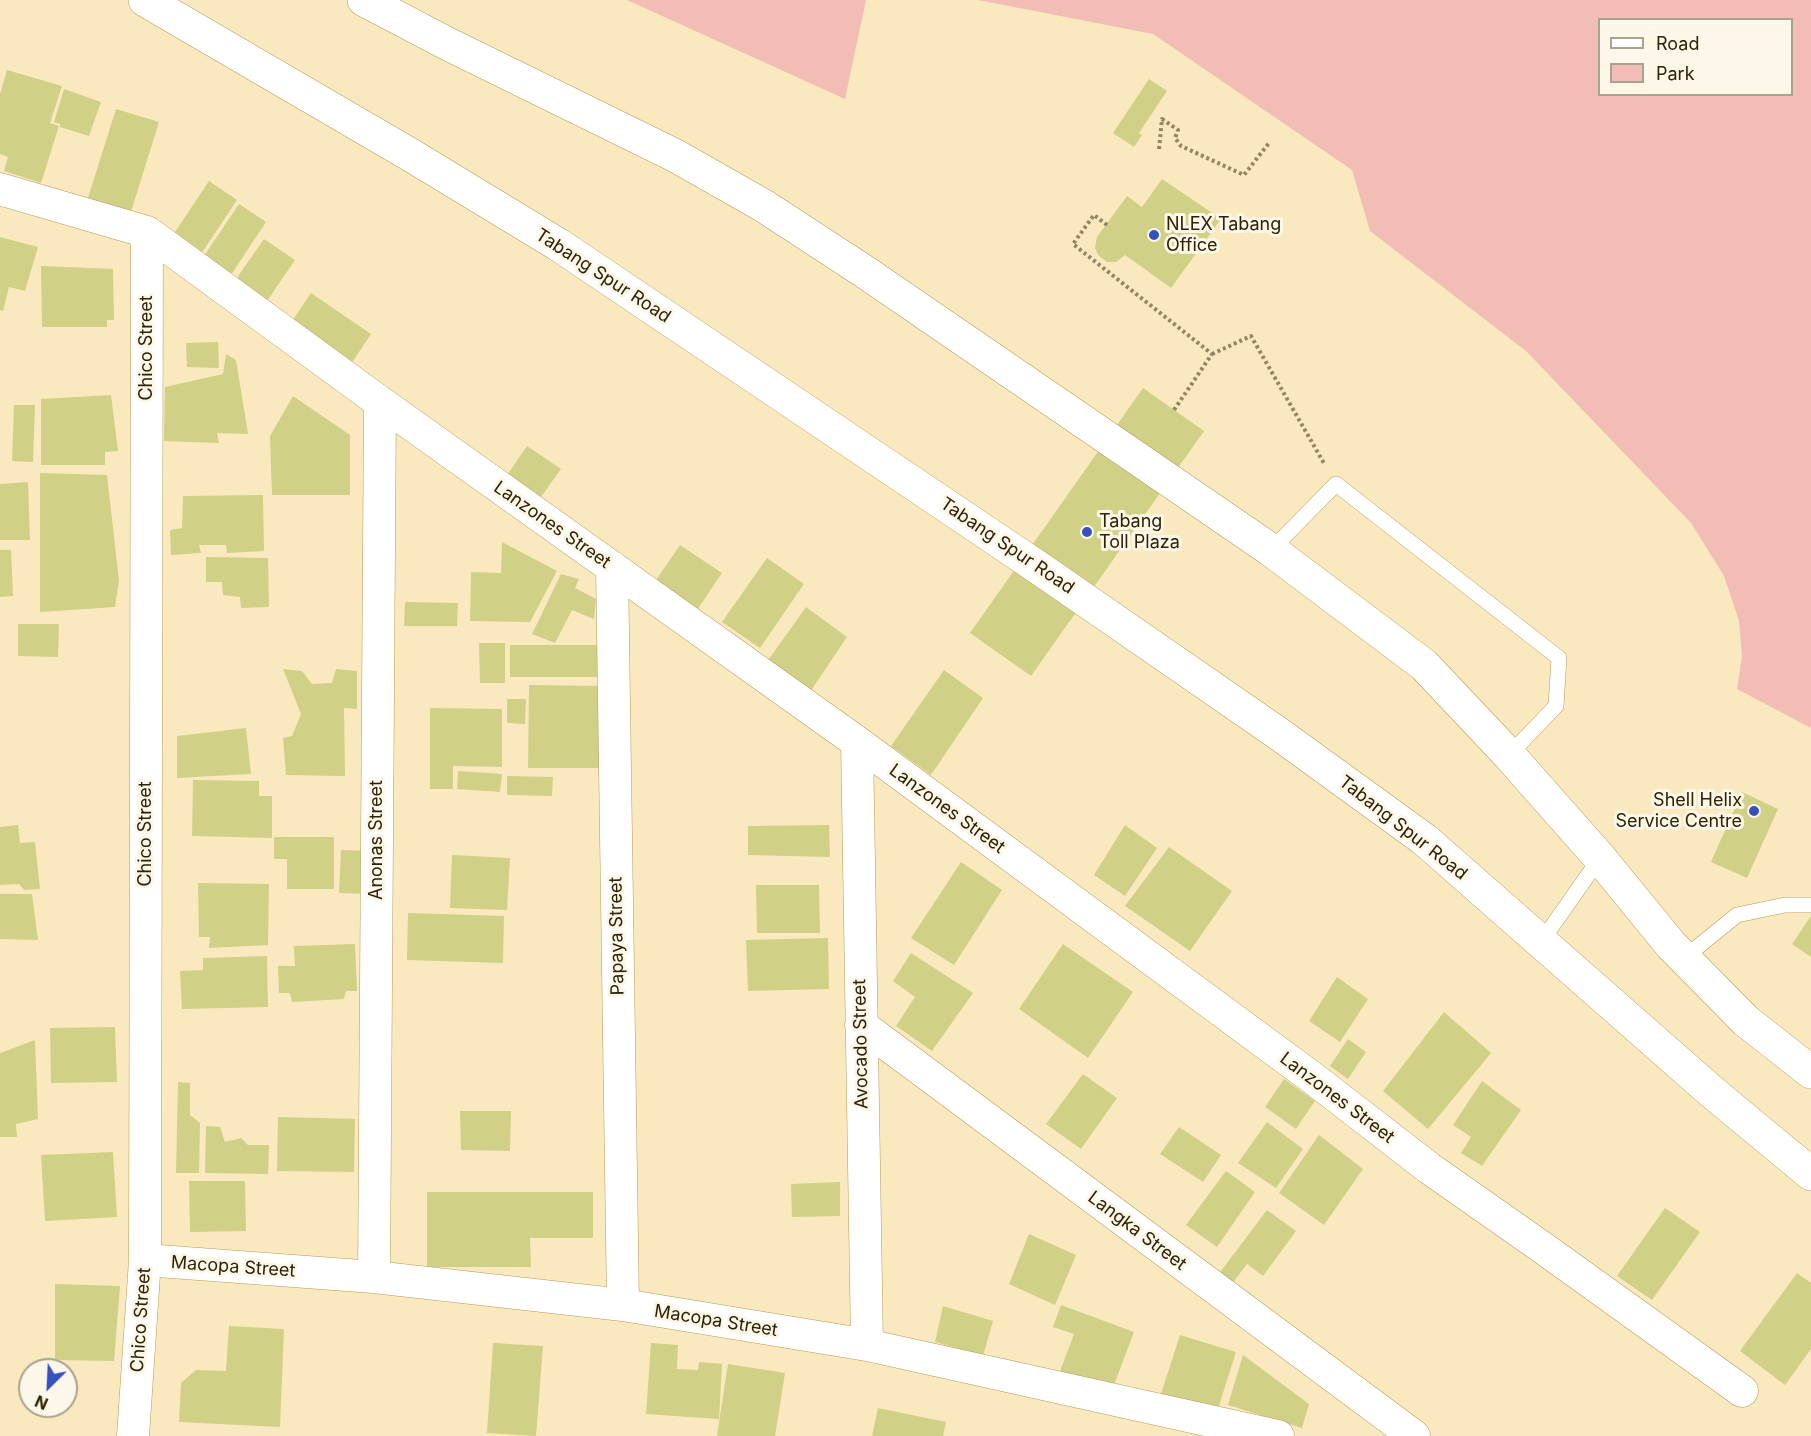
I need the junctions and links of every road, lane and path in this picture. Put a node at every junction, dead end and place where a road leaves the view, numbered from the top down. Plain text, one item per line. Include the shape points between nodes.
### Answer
1 (145, 0) edge
2 (364, 0) edge
3 (1269, 143) dead end
4 (1159, 149) dead end
5 (0, 189) edge
6 (1107, 225) dead end
7 (147, 232) junction
8 (1212, 354) junction
9 (380, 402) junction
10 (1174, 410) dead end
11 (1336, 484) junction
12 (1271, 550) junction
13 (612, 567) junction
14 (857, 742) junction
15 (1509, 755) junction
16 (1600, 858) junction
17 (1811, 905) edge
18 (1541, 942) junction
19 (1683, 958) junction
20 (861, 1025) junction
21 (1811, 1072) edge
22 (1811, 1174) edge
23 (145, 1260) junction
24 (374, 1277) junction
25 (623, 1305) junction
26 (867, 1345) junction
27 (1742, 1391) dead end
28 (133, 1436) edge
29 (1278, 1436) edge
30 (1414, 1436) edge

1 - 18 highway, Tabang Spur Road via 559,245 1036,566 1425,840
2 - 12 highway via 676,156 764,206
3 - 4 path via 1244,175 1181,146 1175,138 1178,130 1162,119
5 - 7 street, Lanzones Street
6 - 8 path via 1094,215 1073,244
7 - 9 street, Lanzones Street
7 - 23 street, Chico Street
8 - 10 path
8 - 11 path via 1251,336
9 - 13 street, Lanzones Street
9 - 24 street, Anonas Street
11 - 12 lane
11 - 15 lane via 1559,658 1556,706
12 - 15 highway via 1424,665
13 - 14 street, Lanzones Street
13 - 25 street, Papaya Street
14 - 20 street, Avocado Street
14 - 27 street, Lanzones Street via 1429,1168
15 - 16 highway
16 - 18 lane
16 - 19 highway
17 - 19 lane via 1785,905 1737,915
18 - 22 highway, Tabang Spur Road
19 - 21 highway via 1746,1022
20 - 26 street, Avocado Street
20 - 30 street, Langka Street
23 - 24 street, Macopa Street
23 - 28 street, Chico Street
24 - 25 street, Macopa Street
25 - 26 street, Macopa Street
26 - 29 street, Macopa Street

